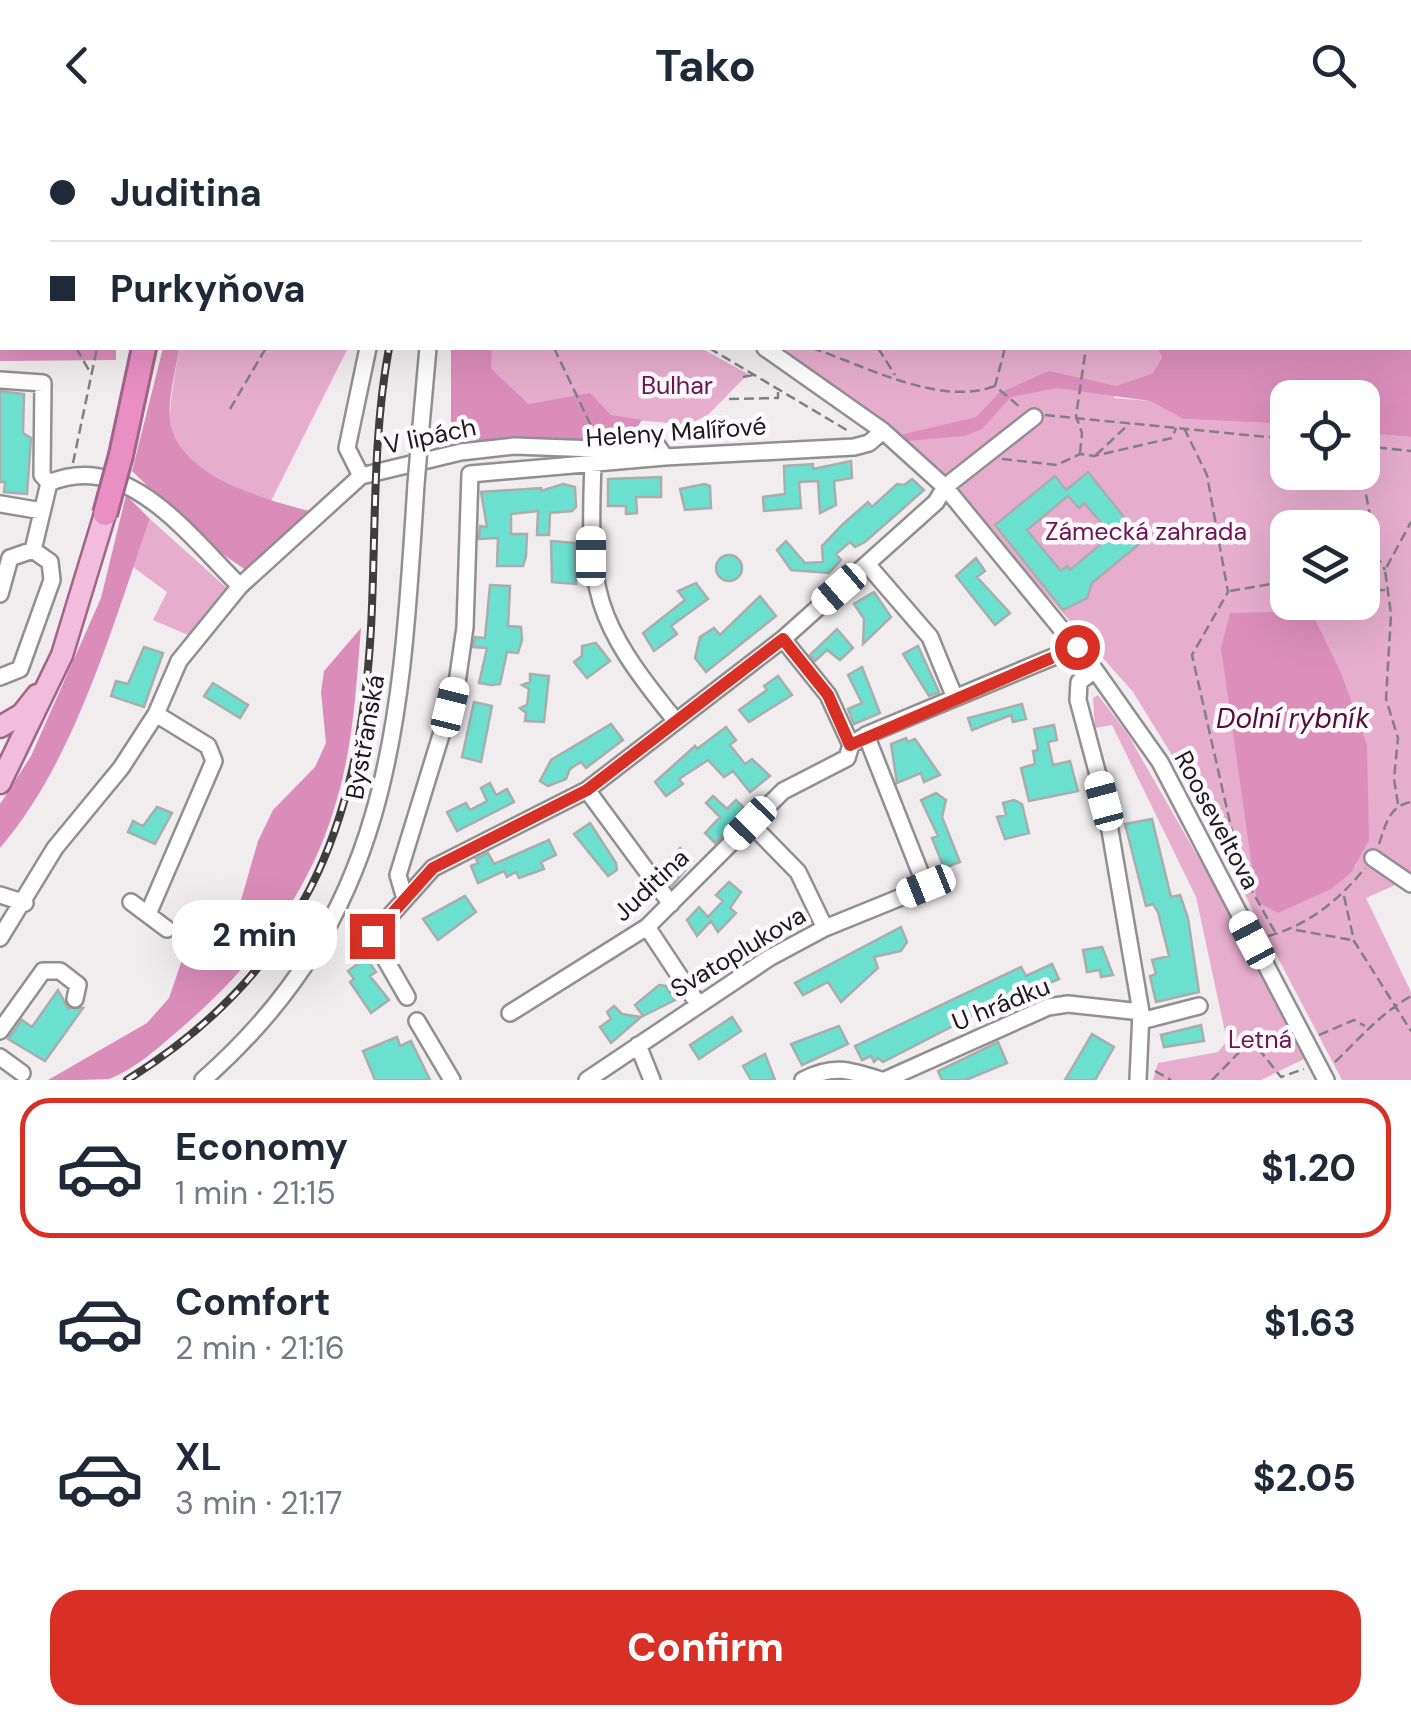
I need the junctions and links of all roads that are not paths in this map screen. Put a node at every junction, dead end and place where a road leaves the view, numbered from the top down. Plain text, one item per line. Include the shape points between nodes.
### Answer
1 (130, 350) edge
2 (144, 350) edge
3 (368, 350) edge
4 (428, 350) edge
5 (768, 350) edge
6 (0, 380) edge
7 (1034, 417) road end
8 (883, 431) junction
9 (118, 454) junction
10 (597, 456) junction
11 (362, 476) junction
12 (49, 484) junction
13 (945, 487) junction
14 (1, 504) edge
15 (42, 511) junction
16 (105, 514) joint
17 (33, 550) junction
18 (866, 564) junction
19 (240, 586) junction
20 (0, 594) edge
21 (783, 639) junction
22 (1077, 647) junction
23 (62, 655) junction
24 (1096, 670) junction
25 (0, 677) edge
26 (955, 698) junction
27 (156, 714) junction
28 (674, 720) junction
29 (0, 730) edge
30 (866, 735) junction
31 (22, 744) junction
32 (850, 745) junction
33 (0, 783) edge
34 (587, 790) junction
35 (750, 823) junction
36 (1374, 858) road end
37 (1411, 884) edge
38 (0, 894) edge
39 (405, 899) junction
40 (25, 902) junction
41 (131, 902) dead end
42 (671, 904) junction
43 (148, 914) junction
44 (647, 928) junction
45 (825, 928) junction
46 (167, 929) dead end
47 (0, 938) edge
48 (407, 997) dead end
49 (75, 999) dead end
50 (698, 1004) junction
51 (1199, 1006) dead end
52 (510, 1013) dead end
53 (1141, 1017) junction
54 (418, 1021) dead end
55 (0, 1031) edge
56 (638, 1045) junction
57 (0, 1057) edge
58 (1322, 1072) edge
59 (22, 1073) dead end
60 (203, 1080) edge
61 (452, 1080) edge
62 (587, 1080) edge
63 (652, 1080) edge
64 (803, 1080) edge
65 (883, 1080) edge
66 (1138, 1080) edge

1 - 9 highway
2 - 9 highway
3 - 11 street via 347,448
4 - 60 street, Bystřanská, bridge via 399,708 372,829 340,906 296,978
5 - 8 street, Rooseveltova
6 - 12 street via 43,382 42,475
7 - 13 street
8 - 10 street, Heleny Malířové via 868,444
8 - 13 street, Rooseveltova
9 - 16 highway, bridge
10 - 11 street, V lipách via 496,448
10 - 28 street via 591,556 597,596 612,638
10 - 39 street, Heleny Malířové via 470,474 465,627 444,731 398,875
11 - 19 street, V lipách
12 - 15 street
12 - 19 street via 72,473 140,489
13 - 18 street
13 - 22 street, Rooseveltova
14 - 15 street
15 - 17 street
16 - 23 main road
17 - 20 street via 10,558
17 - 25 street via 50,562 52,580 20,668
18 - 21 street
18 - 26 street via 930,637
19 - 27 street, V lipách via 179,661
21 - 28 street
21 - 32 street via 828,695
22 - 24 street, Rooseveltova
22 - 26 street, Juditina
23 - 29 main road via 22,714
23 - 31 main road
24 - 53 street via 1079,682 1078,700 1104,801
24 - 58 street, Rooseveltova via 1160,762
26 - 30 street, Juditina
27 - 40 street, V lipách via 55,848
27 - 43 street via 208,746 214,760
28 - 34 street
29 - 31 street
30 - 32 street, Juditina
30 - 45 street, Svatoplukova via 926,886
31 - 33 main road
32 - 35 street, Juditina via 847,758 783,791
34 - 39 street via 433,868
34 - 42 street
35 - 42 street, Juditina
35 - 45 street via 798,872
36 - 37 street
38 - 40 street
39 - 48 street via 372,936
40 - 47 street, V lipách
41 - 43 street
42 - 44 street, Juditina
43 - 46 street
44 - 50 street
44 - 52 street, Juditina
45 - 50 street, Svatoplukova
49 - 55 street via 78,984 60,972 42,971
50 - 56 street, Svatoplukova
51 - 53 street
53 - 65 street, U hrádku via 1068,1004 1048,1007
53 - 66 street
54 - 61 street
56 - 62 street, Svatoplukova
56 - 63 street
57 - 59 street
64 - 65 street, U hrádku via 844,1068

